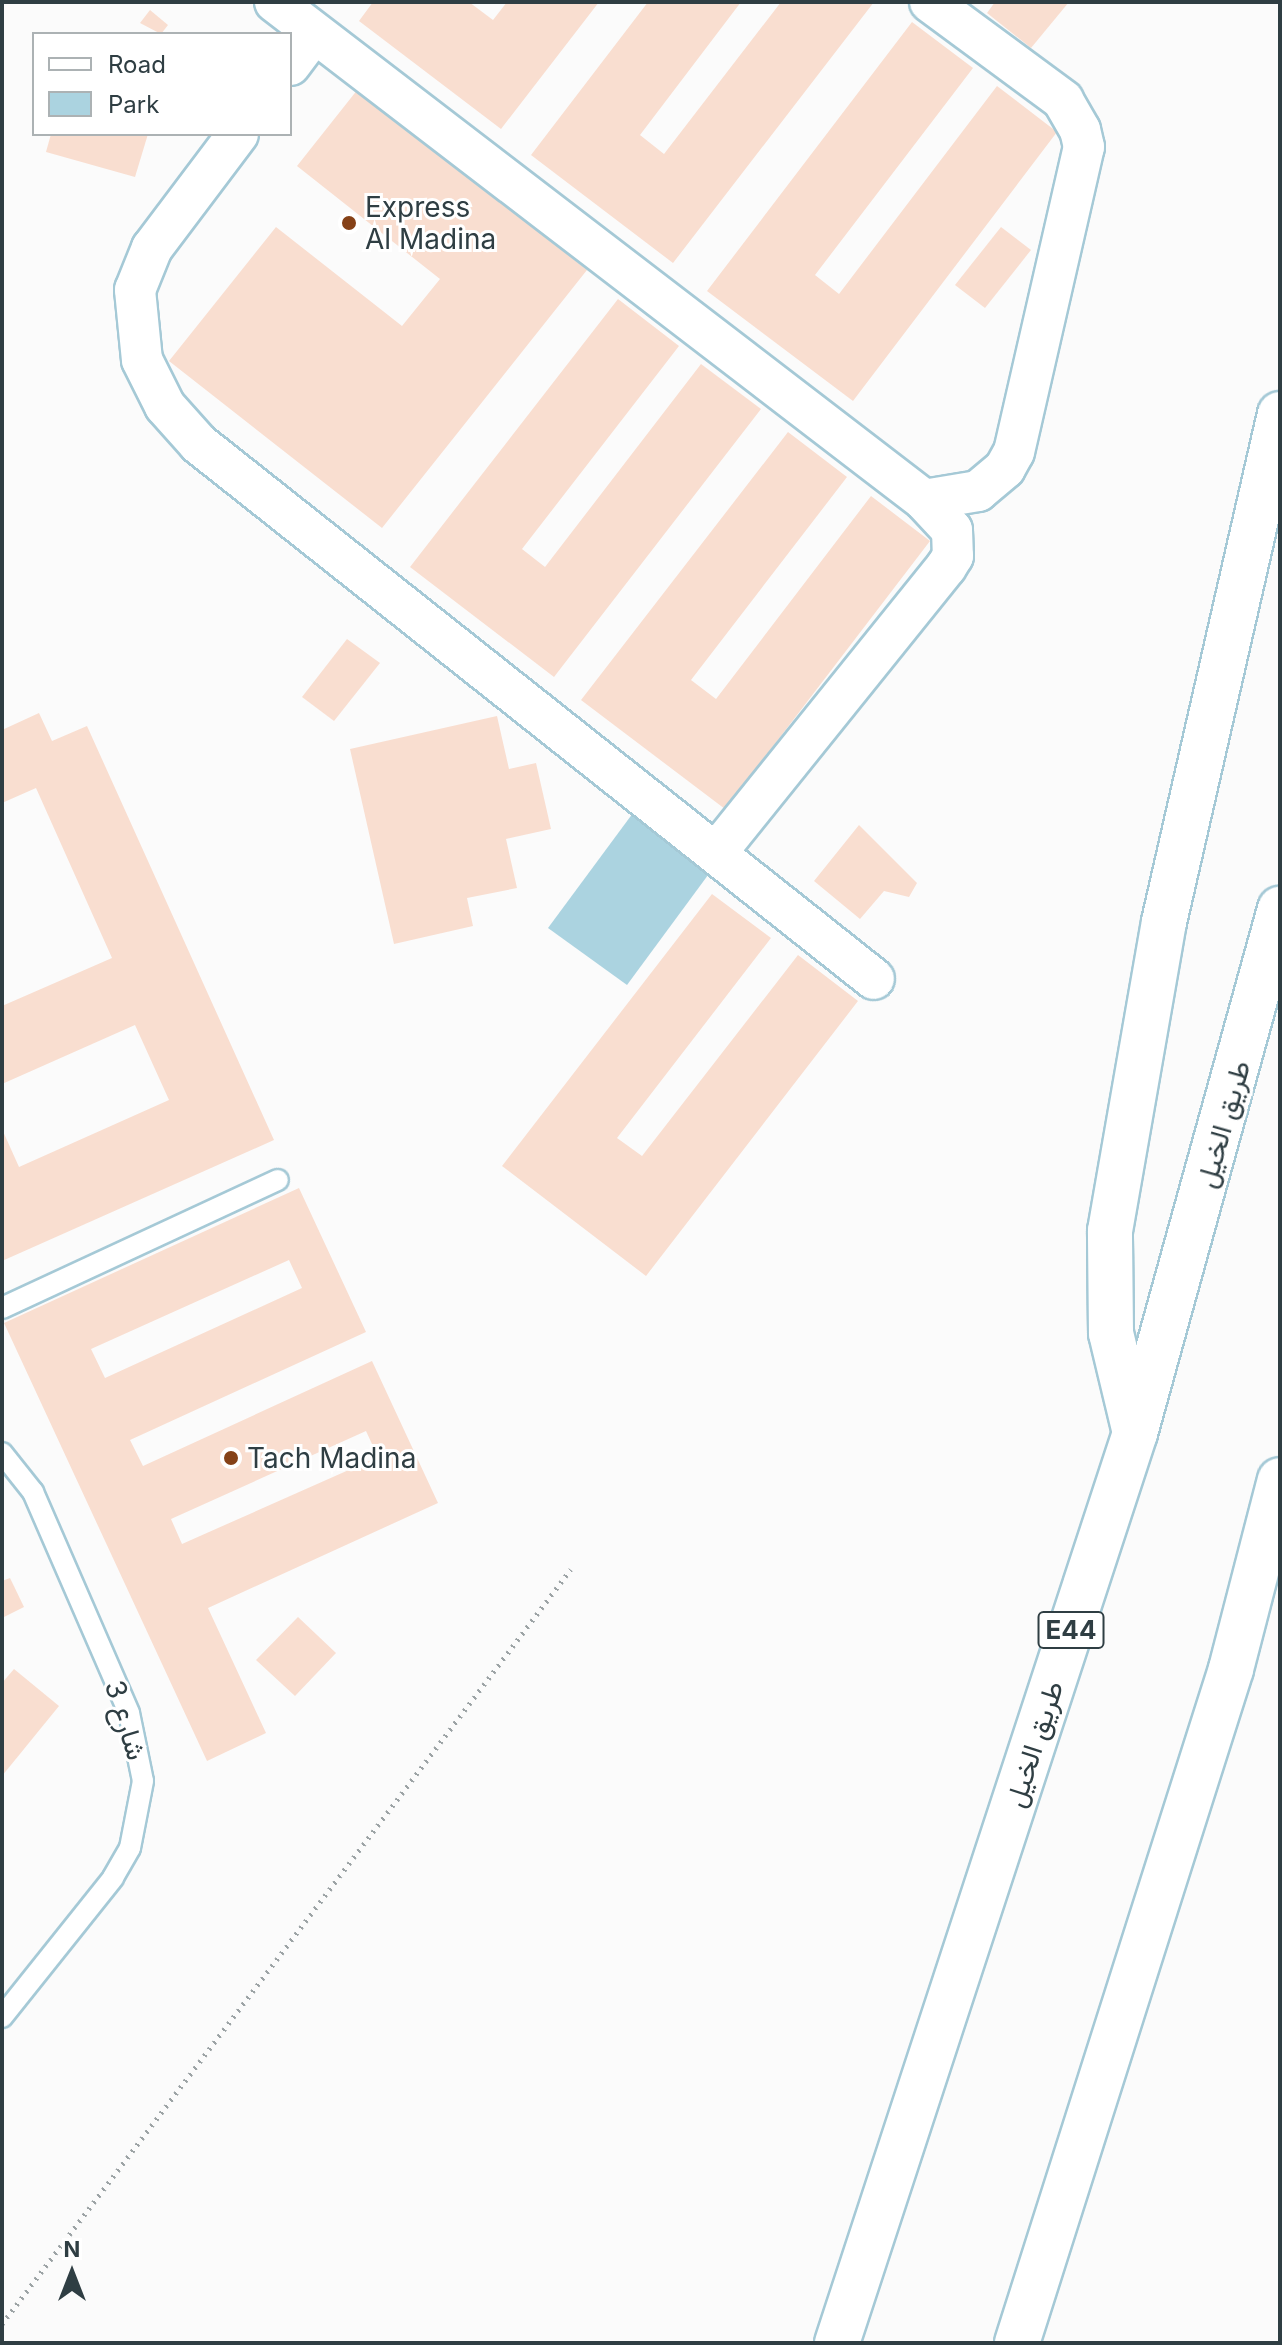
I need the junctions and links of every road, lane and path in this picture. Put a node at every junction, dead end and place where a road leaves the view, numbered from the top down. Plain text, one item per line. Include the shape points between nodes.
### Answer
1 (275, 2) edge
2 (930, 2) edge
3 (314, 33) junction
4 (292, 62) edge
5 (236, 136) edge
6 (1280, 414) edge
7 (924, 500) junction
8 (718, 851) junction
9 (1280, 909) edge
10 (874, 979) dead end
11 (278, 1180) dead end
12 (2, 1308) edge
13 (1135, 1433) junction
14 (2, 1453) edge
15 (1280, 1480) edge
16 (571, 1569) dead end
17 (2, 2017) edge
18 (2, 2324) edge
19 (837, 2343) edge
20 (1017, 2343) edge

1 - 3 street
2 - 7 street via 1063,100 1084,147 1014,452 993,482 978,491
3 - 4 street
3 - 7 street
5 - 8 street via 152,248 135,290 142,360 165,406 199,444
6 - 13 highway via 1164,922 1112,1217 1107,1283 1111,1333
7 - 8 street via 952,530 953,556
8 - 10 street
9 - 13 highway, طريق الخيل / E44
11 - 12 lane
13 - 19 highway, طريق الخيل / E44
14 - 17 lane, شارع 3 via 33,1492 129,1713 143,1781 133,1837 113,1878
15 - 20 highway via 1231,1669
16 - 18 path

